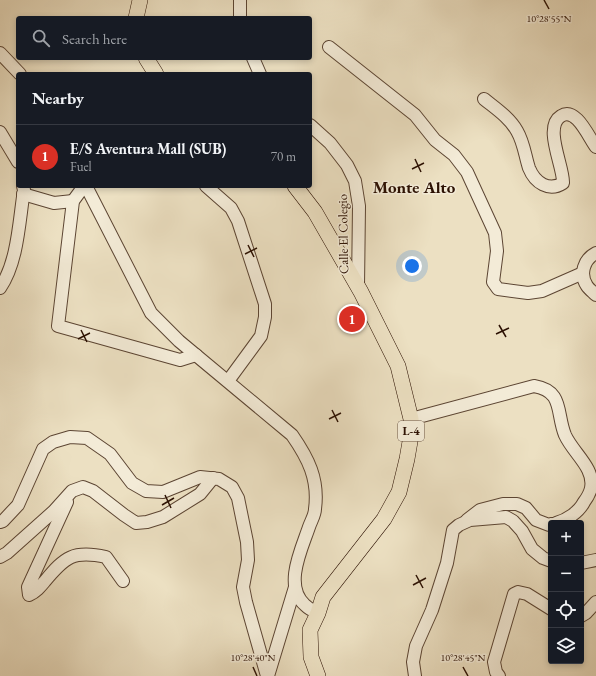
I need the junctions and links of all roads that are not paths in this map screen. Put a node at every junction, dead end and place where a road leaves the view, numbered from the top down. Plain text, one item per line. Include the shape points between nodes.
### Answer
1 (140, 0) edge
2 (240, 0) edge
3 (136, 16) edge
4 (240, 16) edge
5 (329, 47) dead end
6 (0, 53) edge
7 (147, 60) edge
8 (254, 60) edge
9 (18, 72) edge
10 (155, 72) edge
11 (259, 72) edge
12 (484, 99) dead end
13 (312, 127) edge
14 (0, 132) edge
15 (595, 144) edge
16 (16, 159) edge
17 (83, 188) edge
18 (86, 188) edge
19 (208, 188) edge
20 (297, 188) edge
21 (23, 190) edge
22 (73, 201) junction
23 (596, 253) edge
24 (582, 273) junction
25 (358, 287) junction
26 (0, 288) edge
27 (596, 295) edge
28 (196, 355) junction
29 (228, 382) junction
30 (411, 419) junction
31 (213, 478) junction
32 (72, 491) junction
33 (564, 520) edge
34 (0, 522) edge
35 (463, 523) junction
36 (548, 525) edge
37 (0, 557) edge
38 (548, 560) edge
39 (596, 560) edge
40 (584, 562) edge
41 (123, 581) dead end
42 (295, 586) junction
43 (596, 602) edge
44 (548, 607) edge
45 (318, 613) junction
46 (584, 614) edge
47 (313, 672) edge
48 (267, 676) edge
49 (415, 676) edge
50 (499, 676) edge

1 - 3 main road
2 - 4 street
5 - 24 street via 415,115 435,140 454,155 467,172 495,233 497,251 493,282 498,289 528,293 542,291
6 - 9 street
7 - 10 main road
8 - 11 street
12 - 15 street via 516,130 524,146 530,170 539,182 548,188 563,183 555,149 554,131 555,121 560,116 573,115
13 - 25 street, Calle El Colegio via 330,143 347,165 355,181 359,206
14 - 16 street
17 - 22 street
18 - 28 street via 151,313
19 - 29 street via 231,208 238,221 265,304 261,336
20 - 25 main road, L-4 via 315,212
21 - 22 street via 54,203
21 - 26 street via 13,260
22 - 28 street via 58,326 180,360
23 - 24 street via 584,264
24 - 27 street via 586,285
25 - 30 main road, L-4 via 398,366
28 - 29 street
29 - 42 street via 292,435 311,465 316,490 315,510 296,565
30 - 33 street via 534,386 544,387 552,393 565,434 592,477 591,490 581,508
30 - 45 main road, L-4 via 408,459 399,492 384,519 323,597
31 - 32 street via 200,494 163,516 147,522 136,522 93,491 82,487
31 - 34 street via 200,477 163,492 146,491 132,483 105,450 88,438 70,437 53,442 43,449 18,505
31 - 48 street via 232,487 238,498 247,542 248,560 243,587
32 - 37 street via 54,511
32 - 41 street via 28,587 29,595 35,593 58,565 71,556 91,554 106,557
35 - 36 street via 480,510 503,504 517,504 526,508 536,520
35 - 38 street via 470,520 506,517 522,531 532,549
35 - 49 street via 453,530 448,563 416,646 413,662
39 - 40 street
42 - 45 street via 304,604
42 - 48 street
43 - 46 street
44 - 50 street via 527,594 514,594 494,662
45 - 47 main road, L-4 via 310,630

